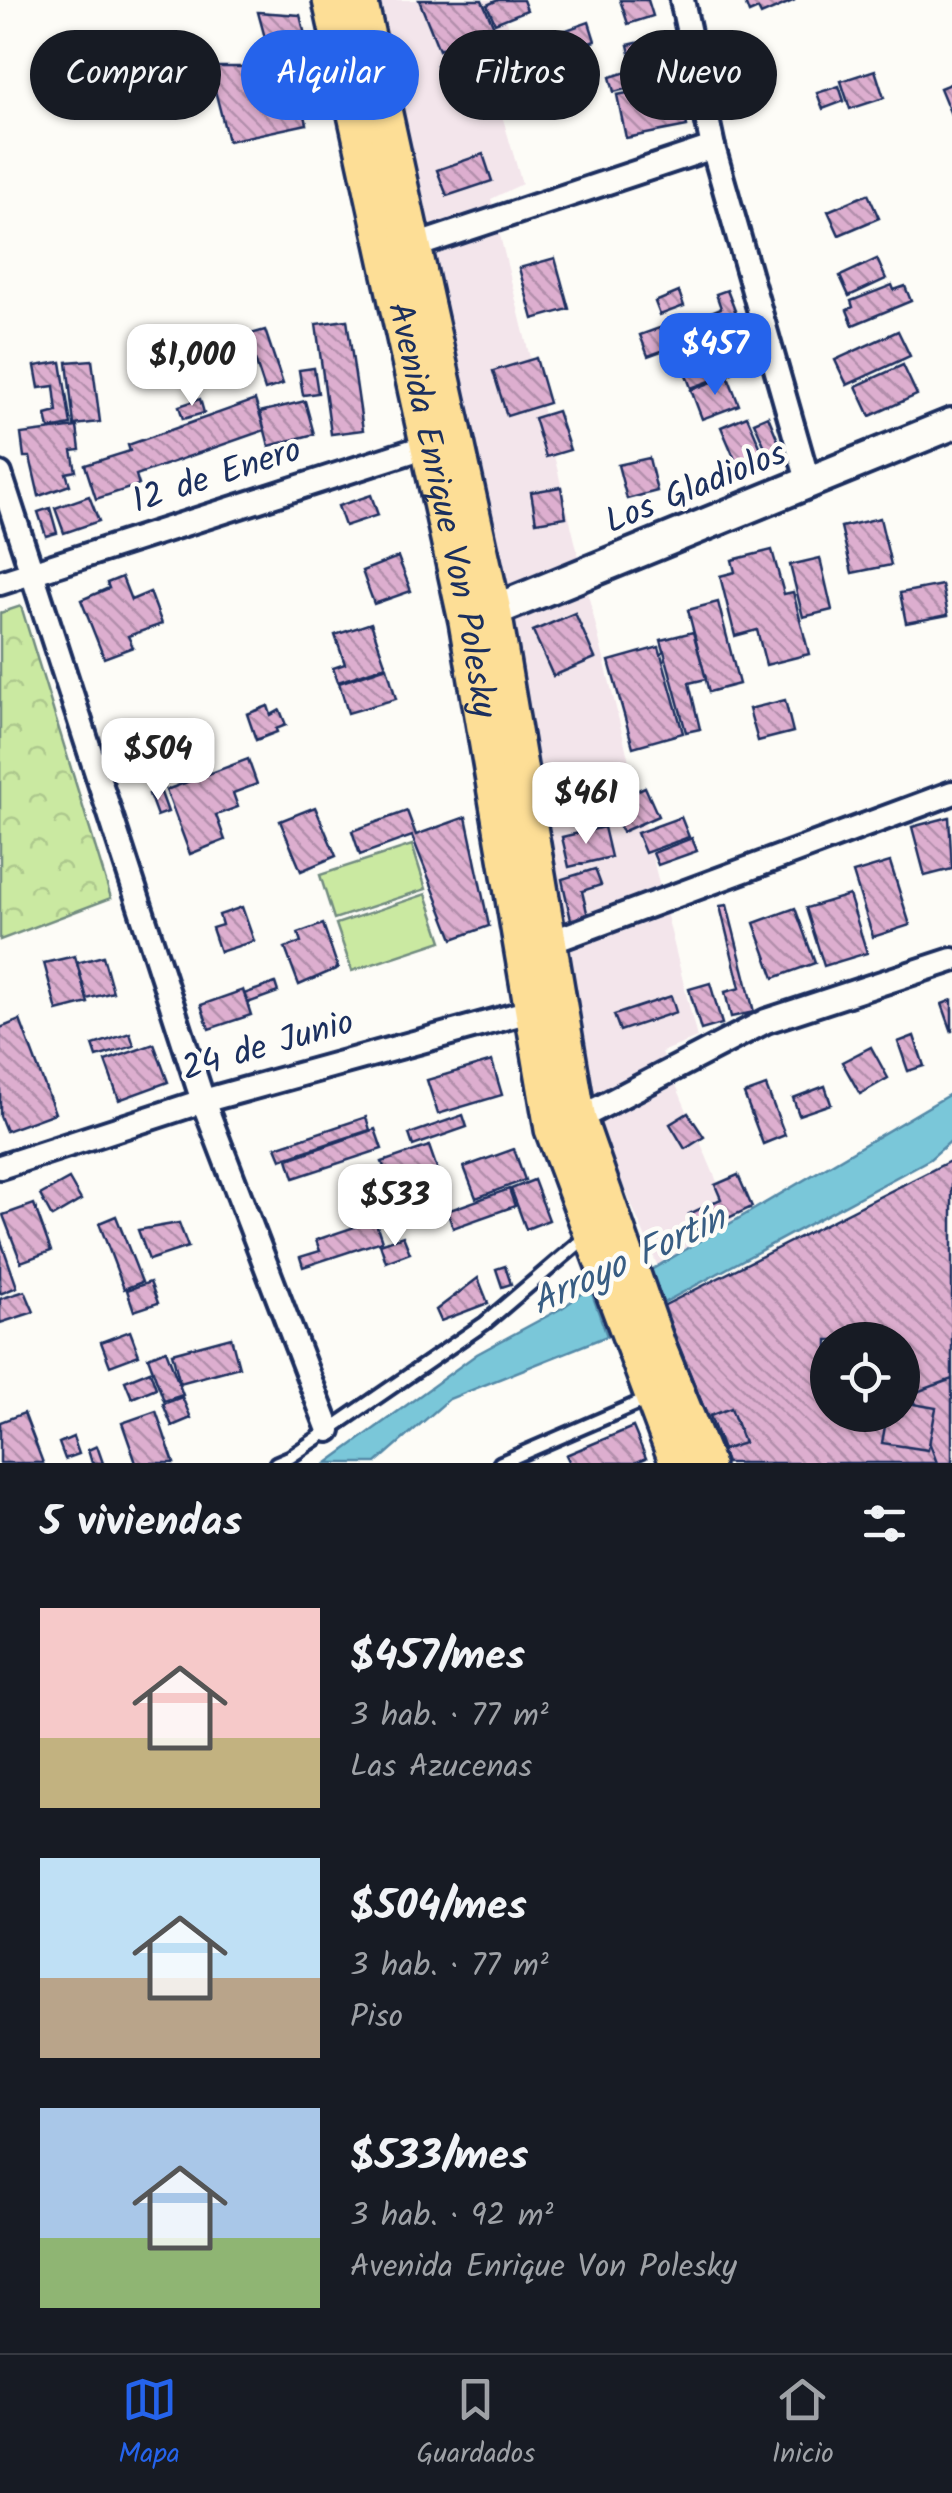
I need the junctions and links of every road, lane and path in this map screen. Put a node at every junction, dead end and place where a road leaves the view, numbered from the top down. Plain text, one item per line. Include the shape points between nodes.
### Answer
1 (331, 0) edge
2 (359, 0) edge
3 (682, 0) edge
4 (713, 147) junction
5 (400, 250) junction
6 (952, 424) edge
7 (443, 442) junction
8 (0, 474) edge
9 (809, 484) junction
10 (34, 572) junction
11 (0, 583) edge
12 (480, 616) junction
13 (952, 792) edge
14 (548, 942) junction
15 (952, 960) edge
16 (545, 1007) junction
17 (203, 1101) junction
18 (565, 1124) junction
19 (0, 1167) edge
20 (604, 1245) junction
21 (647, 1352) junction
22 (652, 1398) junction
23 (329, 1430) junction
24 (276, 1463) edge
25 (500, 1463) edge
26 (678, 1463) edge
27 (705, 1463) edge

1 - 5 main road, Avenida Enrique Von Polesky
2 - 5 main road, Avenida Enrique Von Polesky
3 - 4 street
4 - 5 street
4 - 9 street
5 - 7 main road, Avenida Enrique Von Polesky
6 - 9 street, Los Gladiolos
7 - 10 street, 12 de Enero
7 - 12 main road, Avenida Enrique Von Polesky
8 - 10 street
9 - 12 street, Los Gladiolos
10 - 11 street, 12 de Enero
10 - 17 street
12 - 14 main road, Avenida Enrique Von Polesky
12 - 16 main road, Avenida Enrique Von Polesky
13 - 14 street
14 - 16 main road, Avenida Enrique Von Polesky
15 - 18 street via 766,1020
16 - 17 street, 24 de Junio
16 - 18 main road, Avenida Enrique Von Polesky
17 - 19 street, 24 de Junio
17 - 23 street
18 - 20 main road, Avenida Enrique Von Polesky
20 - 21 main road, Avenida Enrique Von Polesky
20 - 23 lane
21 - 22 main road
21 - 27 main road
22 - 25 lane
22 - 26 main road
23 - 24 lane

